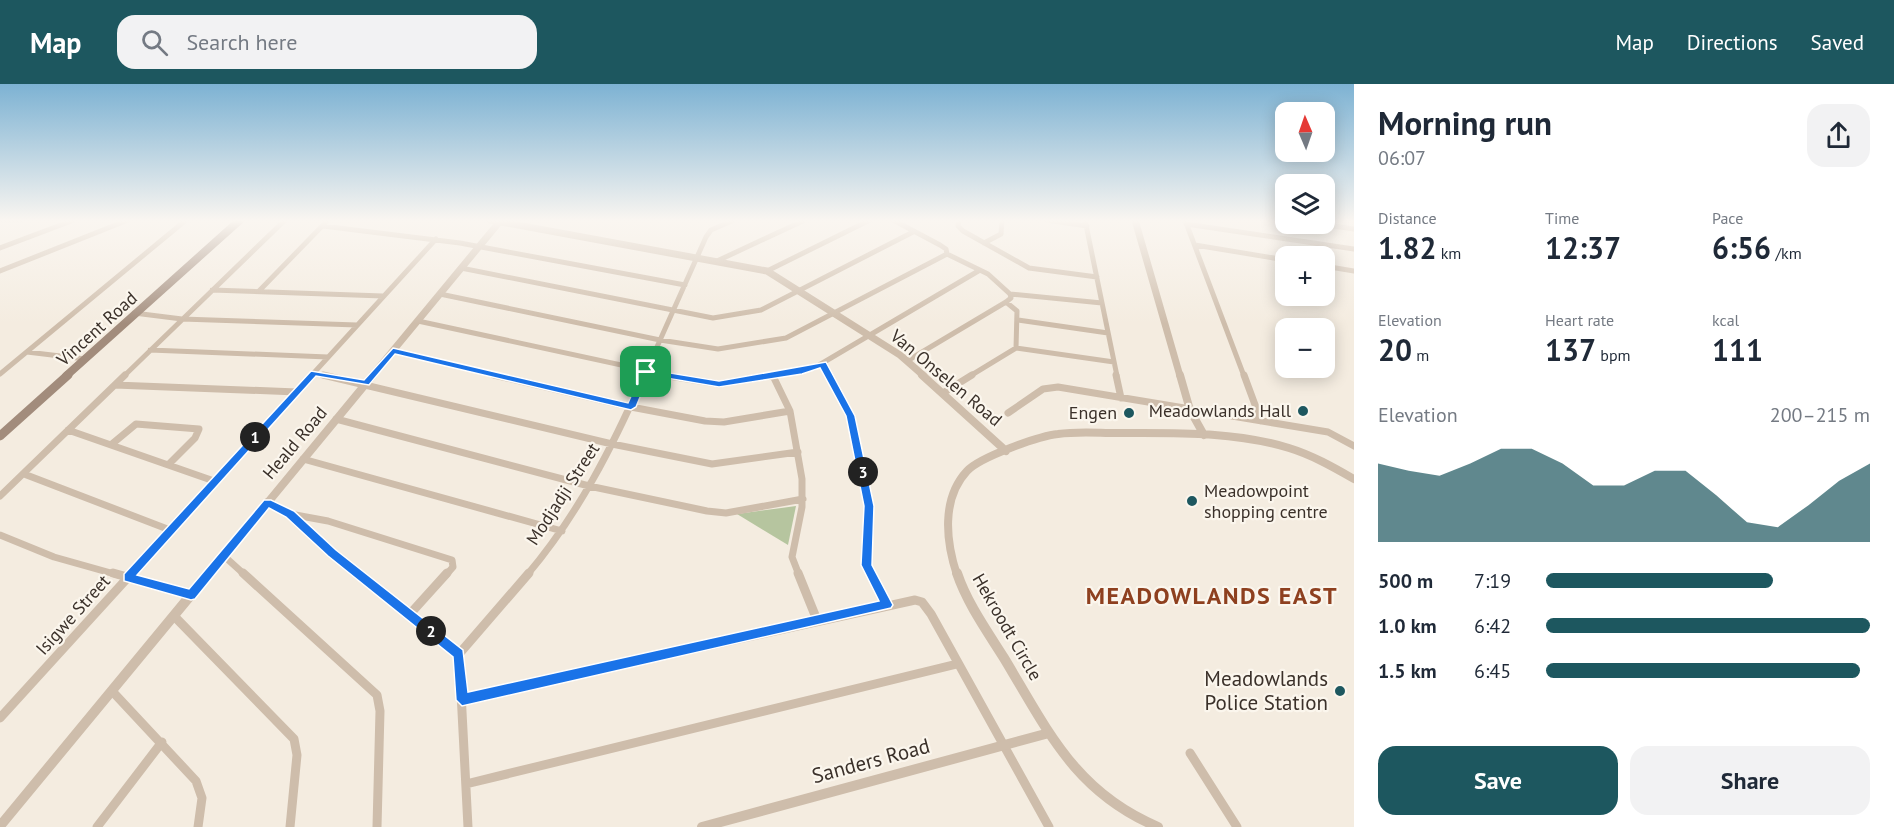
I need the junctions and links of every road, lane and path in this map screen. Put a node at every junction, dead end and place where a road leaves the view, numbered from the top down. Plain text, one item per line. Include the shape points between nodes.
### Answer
1 (41, 255) edge
2 (144, 255) edge
3 (197, 255) edge
4 (201, 255) edge
5 (249, 255) edge
6 (295, 255) edge
7 (421, 255) edge
8 (473, 255) edge
9 (526, 255) edge
10 (679, 255) edge
11 (699, 255) edge
12 (731, 255) edge
13 (799, 255) edge
14 (868, 255) edge
15 (946, 255) edge
16 (948, 255) edge
17 (1005, 255) edge
18 (1092, 255) edge
19 (1145, 255) edge
20 (1199, 255) edge
21 (1254, 255) edge
22 (697, 258) junction
23 (1275, 258) edge
24 (717, 261) junction
25 (1335, 267) edge
26 (461, 268) junction
27 (980, 270) junction
28 (1354, 270) edge
29 (0, 271) edge
30 (766, 271) junction
31 (1097, 277) junction
32 (685, 285) junction
33 (212, 290) junction
34 (799, 290) junction
35 (259, 291) junction
36 (440, 294) junction
37 (1010, 294) junction
38 (383, 296) junction
39 (1006, 302) junction
40 (1102, 303) junction
41 (673, 312) junction
42 (833, 312) junction
43 (135, 313) junction
44 (182, 319) junction
45 (1018, 320) junction
46 (418, 321) junction
47 (357, 325) junction
48 (1108, 333) junction
49 (869, 335) junction
50 (660, 340) junction
51 (1016, 348) junction
52 (150, 350) junction
53 (393, 351) junction
54 (27, 352) junction
55 (328, 357) junction
56 (84, 359) junction
57 (907, 361) junction
58 (1114, 362) junction
59 (822, 364) junction
60 (646, 372) junction
61 (314, 373) junction
62 (0, 374) edge
63 (773, 376) junction
64 (366, 383) junction
65 (115, 385) junction
66 (297, 392) junction
67 (943, 393) junction
68 (1121, 398) junction
69 (631, 407) junction
70 (1190, 410) junction
71 (790, 411) junction
72 (1008, 413) dead end
73 (336, 419) junction
74 (1261, 421) junction
75 (68, 430) junction
76 (0, 435) edge
77 (1204, 435) junction
78 (1352, 442) edge
79 (112, 444) junction
80 (614, 445) junction
81 (1006, 451) junction
82 (798, 452) junction
83 (303, 459) junction
84 (169, 464) junction
85 (24, 474) junction
86 (1354, 479) edge
87 (214, 482) junction
88 (589, 486) junction
89 (0, 496) edge
90 (803, 499) junction
91 (267, 502) junction
92 (290, 514) junction
93 (170, 531) junction
94 (562, 531) junction
95 (0, 536) edge
96 (224, 556) junction
97 (128, 577) junction
98 (191, 595) junction
99 (887, 605) junction
100 (410, 614) junction
101 (174, 616) junction
102 (817, 620) junction
103 (459, 654) junction
104 (957, 664) junction
105 (112, 691) junction
106 (462, 700) junction
107 (0, 718) edge
108 (1049, 733) junction
109 (162, 742) junction
110 (1003, 745) junction
111 (1190, 753) dead end
112 (466, 784) junction
113 (0, 826) edge
114 (97, 827) edge
115 (198, 827) edge
116 (290, 827) edge
117 (377, 827) edge
118 (468, 827) edge
119 (702, 827) edge
120 (1049, 827) edge
121 (1158, 827) edge
122 (1237, 827) edge

1 - 29 street
2 - 54 street
3 - 43 main road, Vincent Road
4 - 43 main road, Vincent Road
5 - 33 street
6 - 35 street
7 - 38 street, Isigwe Street
8 - 26 street, Heald Road
9 - 32 street
10 - 22 street, Van Onselen Road
11 - 22 street, Modjadji Street
12 - 24 street
13 - 30 street
14 - 34 street
15 - 42 street
16 - 27 street
17 - 31 street via 1029,268
18 - 31 street
19 - 70 street
20 - 74 street
21 - 23 street
22 - 24 street, Van Onselen Road
22 - 32 street, Modjadji Street
24 - 30 street, Van Onselen Road
25 - 28 street
26 - 36 street, Heald Road
26 - 41 street
27 - 37 street
27 - 49 street
30 - 34 street, Van Onselen Road
31 - 40 street
32 - 41 street, Modjadji Street
33 - 35 street
33 - 44 street
34 - 41 street via 751,314 708,318
34 - 42 street, Van Onselen Road
35 - 38 street
36 - 46 street, Heald Road
36 - 50 street
37 - 39 street
37 - 40 street
38 - 47 street, Isigwe Street
39 - 45 street via 1017,311
39 - 57 street
40 - 48 street
41 - 50 street, Modjadji Street
42 - 49 street, Van Onselen Road
42 - 50 street via 774,341 713,349
43 - 44 street
43 - 56 main road, Vincent Road
44 - 47 street
44 - 52 street
45 - 48 street
45 - 51 street
46 - 53 street, Heald Road
46 - 60 street
47 - 55 street, Isigwe Street
48 - 58 street
49 - 57 street, Van Onselen Road
49 - 59 street
50 - 60 street, Modjadji Street
51 - 58 street
51 - 67 street
52 - 55 street
52 - 65 street
53 - 64 street, Heald Road
53 - 69 street
54 - 56 street
54 - 62 street
55 - 61 street, Isigwe Street
56 - 76 main road, Vincent Road
57 - 67 street, Van Onselen Road
58 - 68 street
59 - 63 street
59 - 99 street via 851,416 869,506 866,565
60 - 63 street via 713,384
60 - 69 street, Modjadji Street
61 - 64 street
61 - 66 street, Isigwe Street
63 - 71 street
64 - 73 street, Heald Road
64 - 80 street
65 - 66 street
65 - 75 street
66 - 87 street, Isigwe Street
67 - 81 street, Van Onselen Road
68 - 70 street
68 - 72 street via 1048,387
69 - 71 street via 717,422
69 - 80 street, Modjadji Street
70 - 74 street
70 - 77 street
71 - 82 street
73 - 83 street, Heald Road
73 - 88 street
74 - 78 street via 1328,432
75 - 79 street
75 - 85 street
77 - 81 street, Hekroodt Circle via 1054,434
77 - 86 street, Hekroodt Circle via 1289,447 1331,464
79 - 84 street
79 - 84 street via 136,424 199,429
80 - 82 street via 721,464
80 - 88 street, Modjadji Street
81 - 108 street, Hekroodt Circle via 971,467 962,477 948,510 952,549 960,585
82 - 90 street
83 - 91 street, Heald Road
83 - 94 street
84 - 87 street
85 - 89 street
85 - 93 street
87 - 93 street, Isigwe Street
88 - 90 street via 719,513
88 - 94 street, Modjadji Street
90 - 102 street via 792,557
91 - 92 street
91 - 96 street, Heald Road
92 - 100 street via 332,553
92 - 100 street via 328,521 452,560 453,567
93 - 97 street, Isigwe Street
94 - 103 street, Modjadji Street
95 - 97 street via 54,557
96 - 98 street, Heald Road
96 - 117 street via 377,695
97 - 98 street
97 - 107 street, Isigwe Street
98 - 101 street, Heald Road
99 - 102 street
99 - 104 street via 915,600 926,607
100 - 103 street
101 - 105 street, Heald Road
101 - 116 street via 294,739 297,755
102 - 106 street
103 - 106 street
104 - 110 street
104 - 112 street
105 - 109 street
105 - 113 street, Heald Road
106 - 112 street
108 - 110 street, Sanders Road
108 - 121 street, Hekroodt Circle via 1076,772 1104,800
109 - 114 street
109 - 115 street via 200,786
110 - 119 street, Sanders Road
110 - 120 street
111 - 122 street
112 - 118 street

